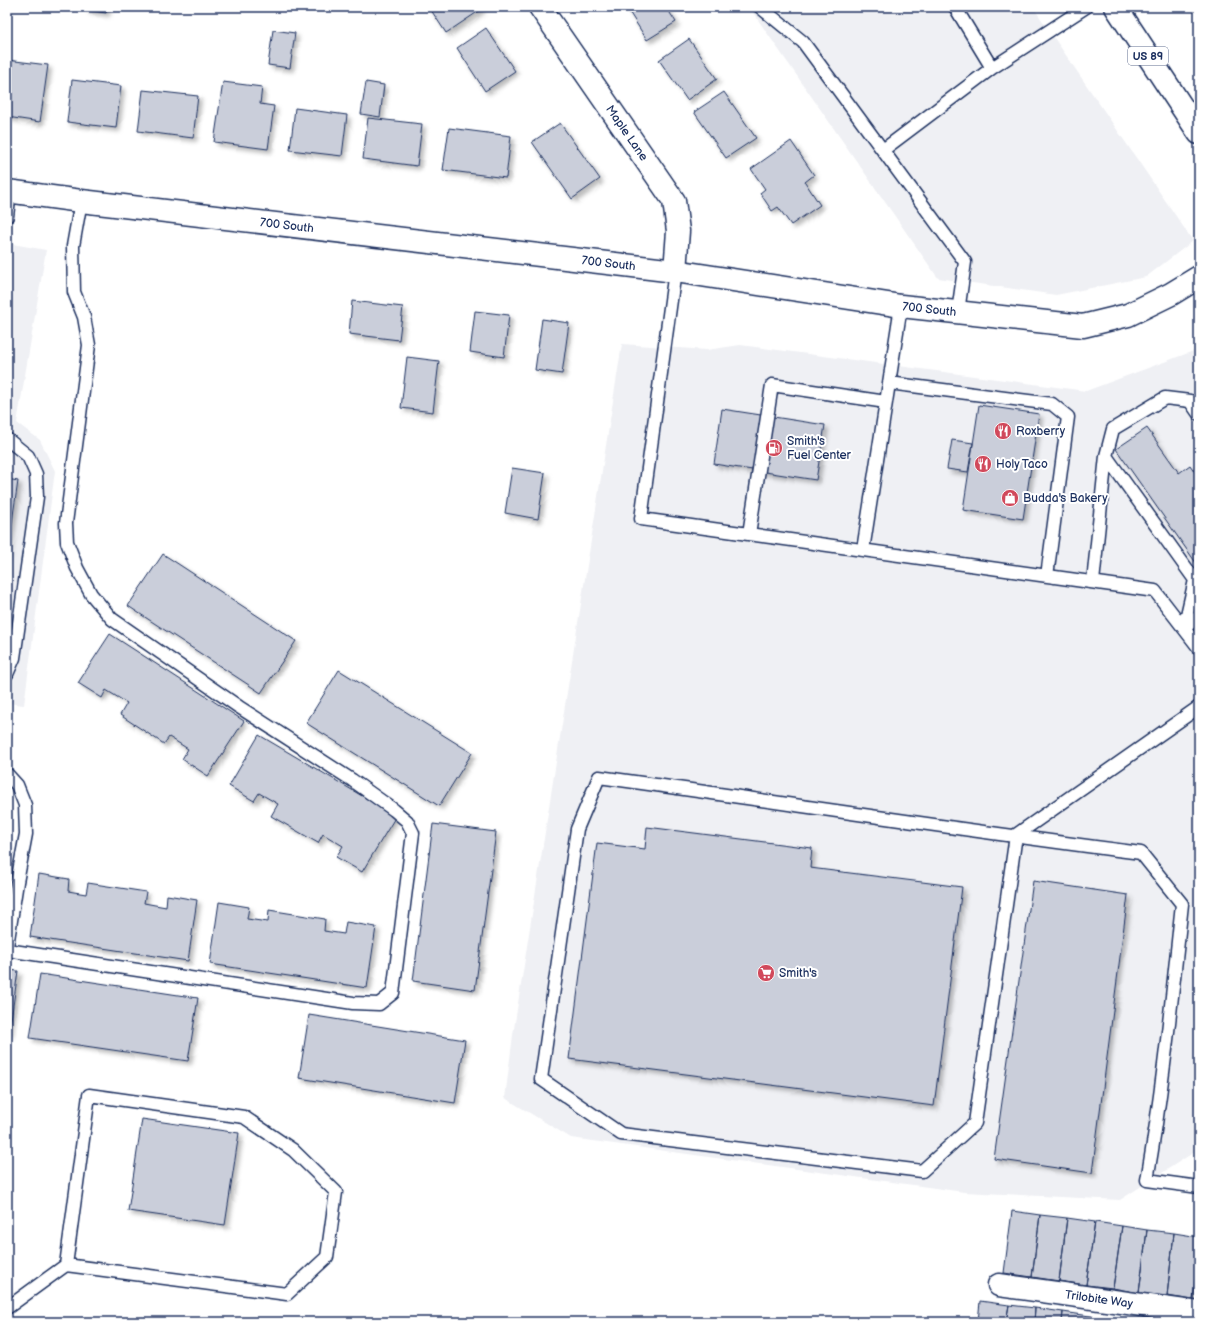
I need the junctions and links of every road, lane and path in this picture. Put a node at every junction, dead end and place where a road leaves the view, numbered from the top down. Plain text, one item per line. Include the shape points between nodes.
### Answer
1 (540, 7) edge
2 (760, 7) edge
3 (955, 7) edge
4 (1086, 7) edge
5 (1116, 7) edge
6 (992, 68) junction
7 (1199, 133) edge
8 (883, 150) junction
9 (9, 191) edge
10 (81, 200) junction
11 (7, 216) edge
12 (675, 271) junction
13 (1199, 277) edge
14 (901, 306) junction
15 (958, 312) junction
16 (889, 383) junction
17 (886, 402) junction
18 (1199, 414) edge
19 (7, 439) edge
20 (1106, 456) junction
21 (749, 534) junction
22 (863, 550) junction
23 (1047, 576) junction
24 (1093, 582) junction
25 (1199, 617) edge
26 (1184, 628) junction
27 (1199, 648) edge
28 (7, 674) edge
29 (1199, 707) edge
30 (7, 774) edge
31 (1016, 836) junction
32 (7, 946) edge
33 (7, 950) edge
34 (1199, 1187) edge
35 (66, 1265) junction
36 (999, 1285) dead end
37 (7, 1308) edge
38 (1199, 1313) edge

1 - 12 street, Maple Lane via 674,201 678,231
2 - 8 lane via 803,42
3 - 6 lane
4 - 6 lane
5 - 7 street, US 89
6 - 8 lane
8 - 15 lane via 966,262
9 - 10 street, 700 South
9 - 11 lane
10 - 12 street, 700 South
10 - 33 lane via 73,246 74,292 84,317 89,345 66,523 67,542 77,568 91,594 112,619 239,707 364,788 407,821 413,833 393,993 379,1004 353,1003
12 - 14 street, 700 South
12 - 21 lane via 641,519
13 - 15 street, 700 South via 1128,315 1083,326
14 - 15 street, 700 South
14 - 16 lane
16 - 17 lane
16 - 23 lane via 1052,404 1068,417
17 - 21 lane via 772,385
17 - 22 lane
18 - 20 lane via 1190,401 1165,398 1113,429
19 - 28 lane via 28,456 36,474 37,497 14,658
20 - 24 lane
20 - 26 lane via 1195,580
21 - 22 lane
22 - 23 lane
23 - 24 lane
24 - 26 lane via 1155,591
25 - 26 lane
26 - 27 lane
29 - 31 lane
30 - 32 lane via 17,785 25,804 26,834
31 - 31 lane via 975,1123 922,1170 621,1134 541,1079 577,829 598,777
31 - 34 lane via 1141,853 1182,904 1156,1129 1147,1180
35 - 35 lane via 287,1294 327,1257 336,1192 293,1150 244,1118 89,1095
35 - 37 lane
36 - 38 street, Trilobite Way

